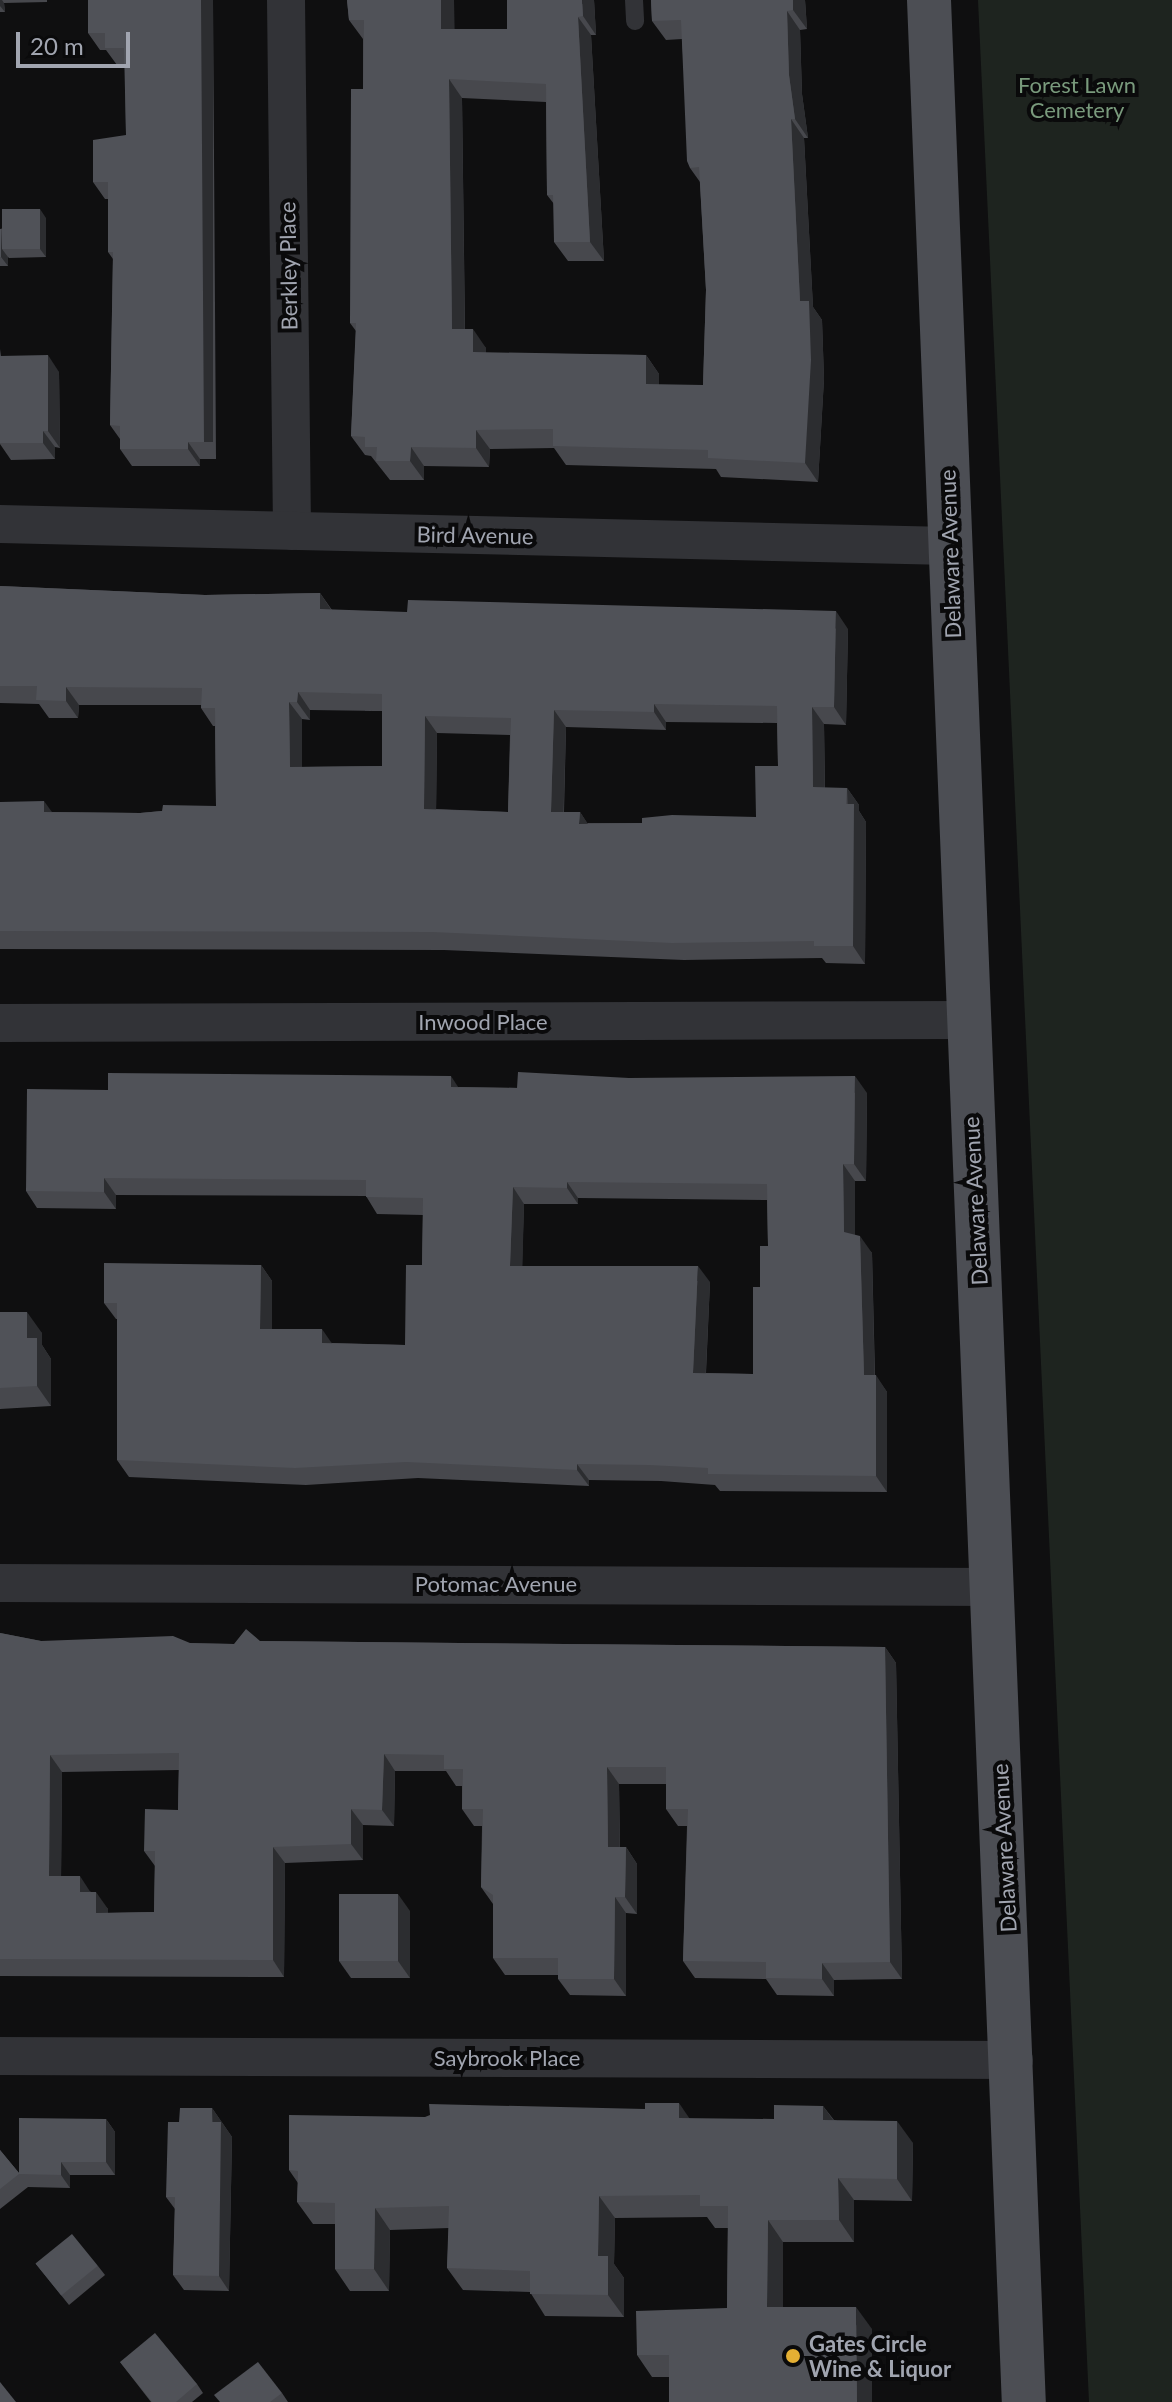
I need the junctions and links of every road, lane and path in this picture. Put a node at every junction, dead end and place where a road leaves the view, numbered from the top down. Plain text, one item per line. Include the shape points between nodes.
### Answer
1 (286, 0) edge
2 (634, 0) edge
3 (929, 0) edge
4 (635, 21) dead end
5 (0, 524) edge
6 (292, 531) junction
7 (950, 546) junction
8 (966, 1020) junction
9 (0, 1023) edge
10 (0, 1583) edge
11 (992, 1587) junction
12 (0, 2056) edge
13 (1014, 2060) junction
14 (1024, 2402) edge

1 - 6 street, Berkley Place
2 - 4 lane
3 - 7 main road, Delaware Avenue
5 - 6 street, Bird Avenue
6 - 7 street, Bird Avenue
7 - 8 main road, Delaware Avenue
8 - 9 street, Inwood Place
8 - 11 main road, Delaware Avenue
10 - 11 street, Potomac Avenue
11 - 13 main road, Delaware Avenue
12 - 13 street, Saybrook Place
13 - 14 main road, Delaware Avenue

